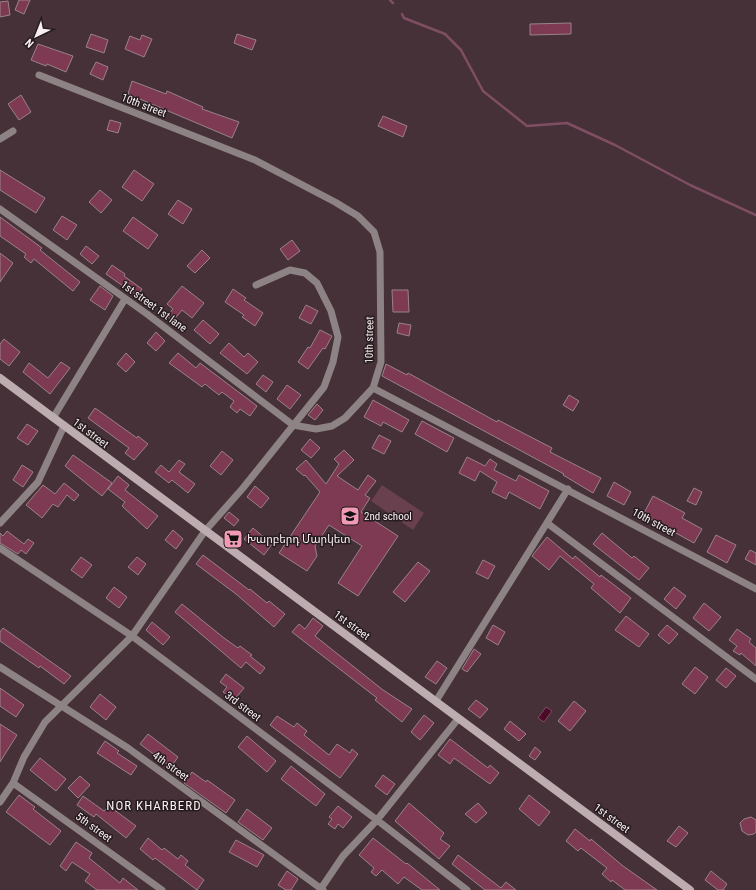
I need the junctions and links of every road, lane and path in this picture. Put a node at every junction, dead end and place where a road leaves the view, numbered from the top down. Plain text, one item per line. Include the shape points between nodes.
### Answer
1 (39, 75) dead end
2 (13, 131) dead end
3 (0, 139) edge
4 (0, 209) edge
5 (256, 285) dead end
6 (125, 299) junction
7 (0, 378) edge
8 (373, 388) junction
9 (53, 418) junction
10 (292, 425) junction
11 (64, 426) junction
12 (568, 489) junction
13 (0, 523) edge
14 (547, 523) junction
15 (205, 531) junction
16 (0, 548) edge
17 (756, 589) edge
18 (132, 636) junction
19 (0, 668) edge
20 (756, 680) edge
21 (436, 701) junction
22 (62, 706) junction
23 (458, 719) junction
24 (13, 783) junction
25 (0, 802) edge
26 (376, 820) junction
27 (322, 889) edge
28 (162, 890) edge
29 (466, 890) edge
30 (690, 890) edge

1 - 8 street, 10th street via 255,160 358,216 374,232 380,252 381,362
2 - 3 street
4 - 6 street, 1st street 1st lane
5 - 10 street via 290,270 305,273 317,283 332,311 338,337 324,387
6 - 9 street
6 - 10 street, 1st street 1st lane
7 - 9 main road, 1st street
8 - 10 street via 345,418 332,426 316,429
8 - 12 street, 10th street
9 - 11 main road, 1st street
10 - 15 street via 243,488
11 - 13 street via 38,482
11 - 15 main road, 1st street
12 - 14 street
12 - 17 street, 10th street
14 - 20 street
14 - 21 street
15 - 18 street
15 - 21 main road, 1st street
16 - 18 street, 3rd street
18 - 22 street
18 - 26 street, 3rd street
19 - 22 street, 4th street
21 - 23 main road, 1st street
22 - 24 street via 45,722 24,757
22 - 27 street, 4th street via 128,748
23 - 26 street
23 - 30 main road, 1st street
24 - 25 street
24 - 28 street, 5th street
26 - 27 street via 343,856
26 - 29 street, 3rd street

